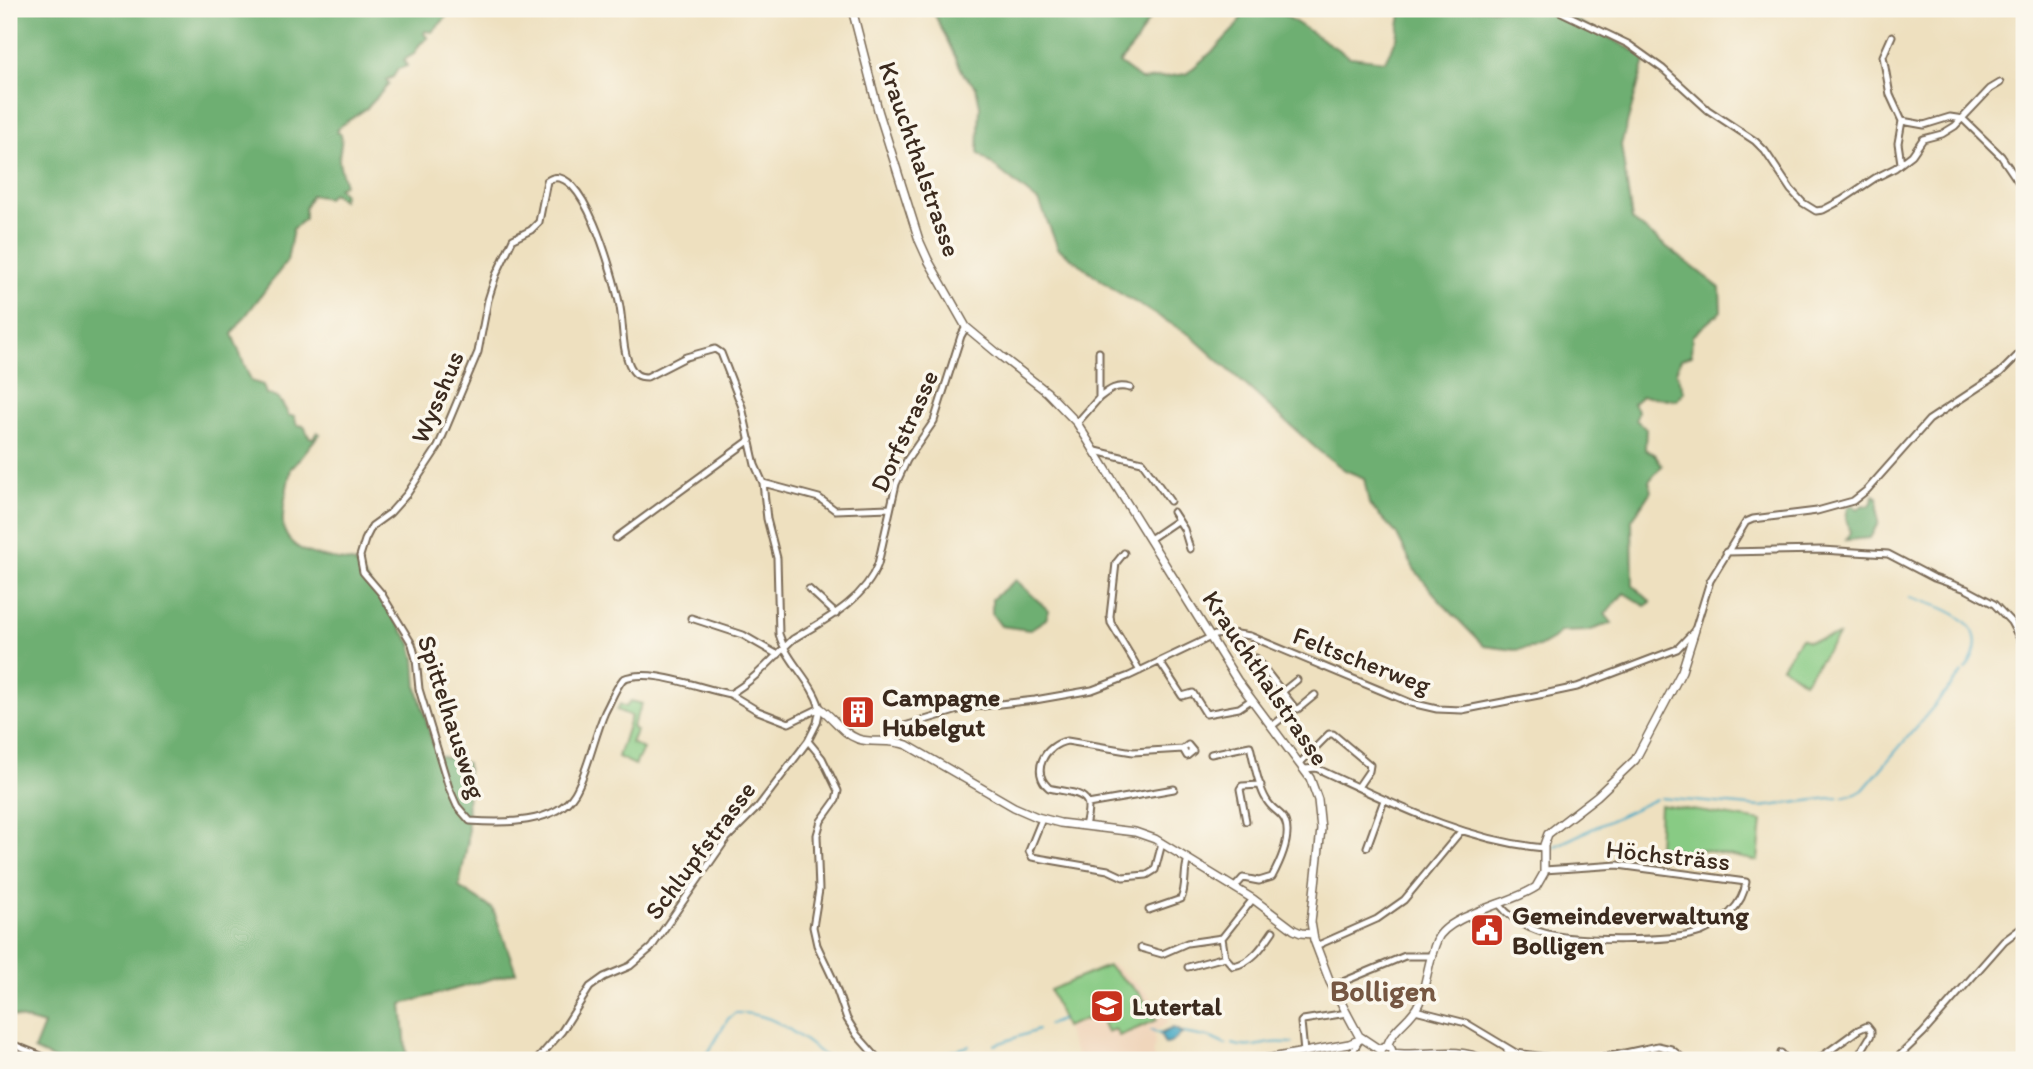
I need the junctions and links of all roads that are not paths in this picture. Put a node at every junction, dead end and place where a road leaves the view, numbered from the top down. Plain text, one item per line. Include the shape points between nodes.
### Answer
1 (852, 9) edge
2 (1555, 9) edge
3 (1892, 36) dead end
4 (2000, 83) dead end
5 (1963, 119) junction
6 (1902, 121) junction
7 (1901, 163) junction
8 (2024, 190) edge
9 (966, 327) junction
10 (2024, 349) edge
11 (1099, 352) dead end
12 (1130, 388) dead end
13 (1099, 398) junction
14 (1077, 423) junction
15 (750, 440) junction
16 (1096, 451) junction
17 (763, 483) junction
18 (1170, 501) dead end
19 (890, 508) junction
20 (877, 510) junction
21 (1173, 512) dead end
22 (1178, 520) junction
23 (887, 522) junction
24 (616, 538) dead end
25 (1150, 538) junction
26 (1191, 549) dead end
27 (1726, 552) junction
28 (1124, 553) dead end
29 (360, 562) joint
30 (809, 589) dead end
31 (836, 614) junction
32 (691, 618) dead end
33 (1695, 630) junction
34 (1211, 638) junction
35 (2024, 646) edge
36 (785, 648) junction
37 (778, 654) junction
38 (1256, 658) dead end
39 (1160, 662) junction
40 (1140, 671) junction
41 (1297, 680) dead end
42 (1282, 692) junction
43 (730, 694) junction
44 (1315, 695) dead end
45 (1251, 700) junction
46 (820, 708) junction
47 (1295, 708) junction
48 (1272, 726) junction
49 (891, 740) junction
50 (808, 741) junction
51 (1183, 749) dead end
52 (1211, 754) dead end
53 (1302, 766) junction
54 (1261, 785) junction
55 (1358, 787) junction
56 (1174, 789) dead end
57 (1384, 800) junction
58 (1088, 804) junction
59 (1042, 819) junction
60 (1246, 821) dead end
61 (1085, 826) junction
62 (1461, 831) junction
63 (1162, 843) junction
64 (1367, 847) dead end
65 (1544, 848) junction
66 (1188, 859) junction
67 (1544, 870) junction
68 (1235, 887) junction
69 (1253, 899) junction
70 (1499, 904) junction
71 (1149, 910) dead end
72 (2024, 926) edge
73 (1273, 931) dead end
74 (1312, 934) junction
75 (1222, 938) junction
76 (1316, 946) junction
77 (1141, 948) dead end
78 (1432, 956) junction
79 (1225, 957) junction
80 (1188, 967) dead end
81 (1333, 986) junction
82 (1415, 1010) junction
83 (1347, 1013) junction
84 (1361, 1038) junction
85 (9, 1044) edge
86 (1504, 1046) junction
87 (1653, 1047) junction
88 (1304, 1052) junction
89 (1781, 1052) dead end
90 (1387, 1054) edge
91 (51, 1060) edge
92 (537, 1060) edge
93 (879, 1060) edge
94 (1260, 1060) edge
95 (1348, 1060) edge
96 (1484, 1060) edge
97 (1517, 1060) edge
98 (1567, 1060) edge
99 (1592, 1060) edge
100 (1656, 1060) edge
101 (1685, 1060) edge
102 (1787, 1060) edge
103 (1817, 1060) edge
104 (1856, 1060) edge
105 (1895, 1060) edge

1 - 9 main road, Krauchthalstrasse via 919,240
2 - 7 street via 1628,44 1708,110 1748,135 1765,151 1791,190 1813,210 1823,210
3 - 6 street via 1883,56 1890,95
4 - 5 street
5 - 6 street via 1950,117 1924,125
5 - 7 street via 1945,132 1923,139
5 - 8 street via 2001,156
6 - 7 street
9 - 14 main road, Krauchthalstrasse via 1047,392
9 - 19 street, Dorfstrasse via 934,421 902,470
10 - 27 street via 2000,373 1922,426 1859,497 1833,507 1751,520
11 - 13 street
12 - 13 street via 1112,388
13 - 14 street
14 - 16 main road, Krauchthalstrasse
15 - 17 street
15 - 24 street
15 - 29 street, Wysshus via 743,407 717,349 686,357 647,377 633,371 610,269 583,200 575,186 557,177 547,181 540,219 534,228 513,239 496,275 480,346 438,447 407,494 372,526
16 - 18 street via 1142,463
16 - 25 main road, Krauchthalstrasse
17 - 20 street via 813,496 835,510
17 - 36 street via 777,558 779,634
19 - 20 street
19 - 23 street, Dorfstrasse
20 - 23 street
21 - 22 street
22 - 25 street
22 - 26 street
23 - 31 street, Dorfstrasse via 872,577
25 - 34 main road, Krauchthalstrasse
27 - 33 street via 1710,581
27 - 35 street via 1888,554 1994,604
28 - 40 street via 1116,563 1110,616
29 - 43 street, Spittelhausweg via 364,575 381,593 412,644 418,686 449,788 470,821 536,818 565,804 575,793 618,685 627,677 662,678
30 - 31 street
31 - 36 street, Dorfstrasse
32 - 37 street via 743,635
33 - 34 street, Feltscherweg via 1677,649 1577,687 1449,710 1411,703 1250,636 1231,633
33 - 65 main road via 1682,671 1635,760 1552,830
34 - 39 street
34 - 45 main road, Krauchthalstrasse
36 - 37 street
36 - 46 street
37 - 43 street
38 - 42 street
39 - 40 street
39 - 45 street via 1182,696 1193,693 1206,714 1239,708
40 - 49 street via 1084,691 952,712 898,728
41 - 42 street
42 - 47 street
43 - 46 street via 789,723
44 - 47 street
45 - 48 main road, Krauchthalstrasse
46 - 49 main road via 856,738
46 - 50 street, Schlupfstrasse
47 - 48 street
48 - 53 main road, Krauchthalstrasse
49 - 59 main road
50 - 92 street, Schlupfstrasse via 758,807 727,838 651,948 630,966 590,987
50 - 93 street via 838,791 817,835 819,890 813,927 847,1019
51 - 58 street via 1133,752 1056,743 1041,762 1043,783 1048,789 1085,798
52 - 54 street via 1250,746
53 - 55 street
53 - 55 street via 1333,734 1370,765
53 - 74 main road, Krauchthalstrasse via 1321,818
54 - 60 street via 1240,789
54 - 68 street via 1271,808 1286,824 1286,842 1272,877 1259,881 1243,878
55 - 57 street
56 - 58 street
57 - 62 street
57 - 64 street
58 - 61 street
59 - 61 main road
59 - 63 street via 1029,850 1032,857 1108,870 1123,877 1155,870
61 - 63 main road via 1135,832
62 - 65 street
62 - 76 street via 1404,900 1377,919
63 - 66 main road
65 - 67 main road
66 - 68 main road
66 - 71 street via 1181,899
67 - 70 main road via 1534,889
67 - 70 street, Höchsträss via 1618,865 1746,882 1728,916 1700,932 1680,936 1563,937 1530,928
68 - 69 main road
69 - 74 main road via 1294,930
69 - 75 street
70 - 78 main road via 1447,927 1438,936
72 - 105 street via 2004,941
73 - 79 street via 1258,951 1238,966
74 - 76 main road
75 - 77 street via 1187,943 1162,954
75 - 79 street
76 - 81 main road
78 - 81 street via 1405,956
78 - 82 main road
79 - 80 street
81 - 83 main road
82 - 86 street via 1462,1021
82 - 90 main road via 1394,1031
83 - 84 main road
83 - 88 street via 1303,1020
84 - 88 main road
84 - 90 main road
84 - 95 street
85 - 91 street
86 - 97 street
86 - 98 street via 1522,1054
87 - 99 street
87 - 100 street
87 - 101 street via 1671,1049
88 - 94 main road
89 - 102 street
90 - 96 main road via 1451,1052
103 - 104 street via 1867,1026 1871,1033

